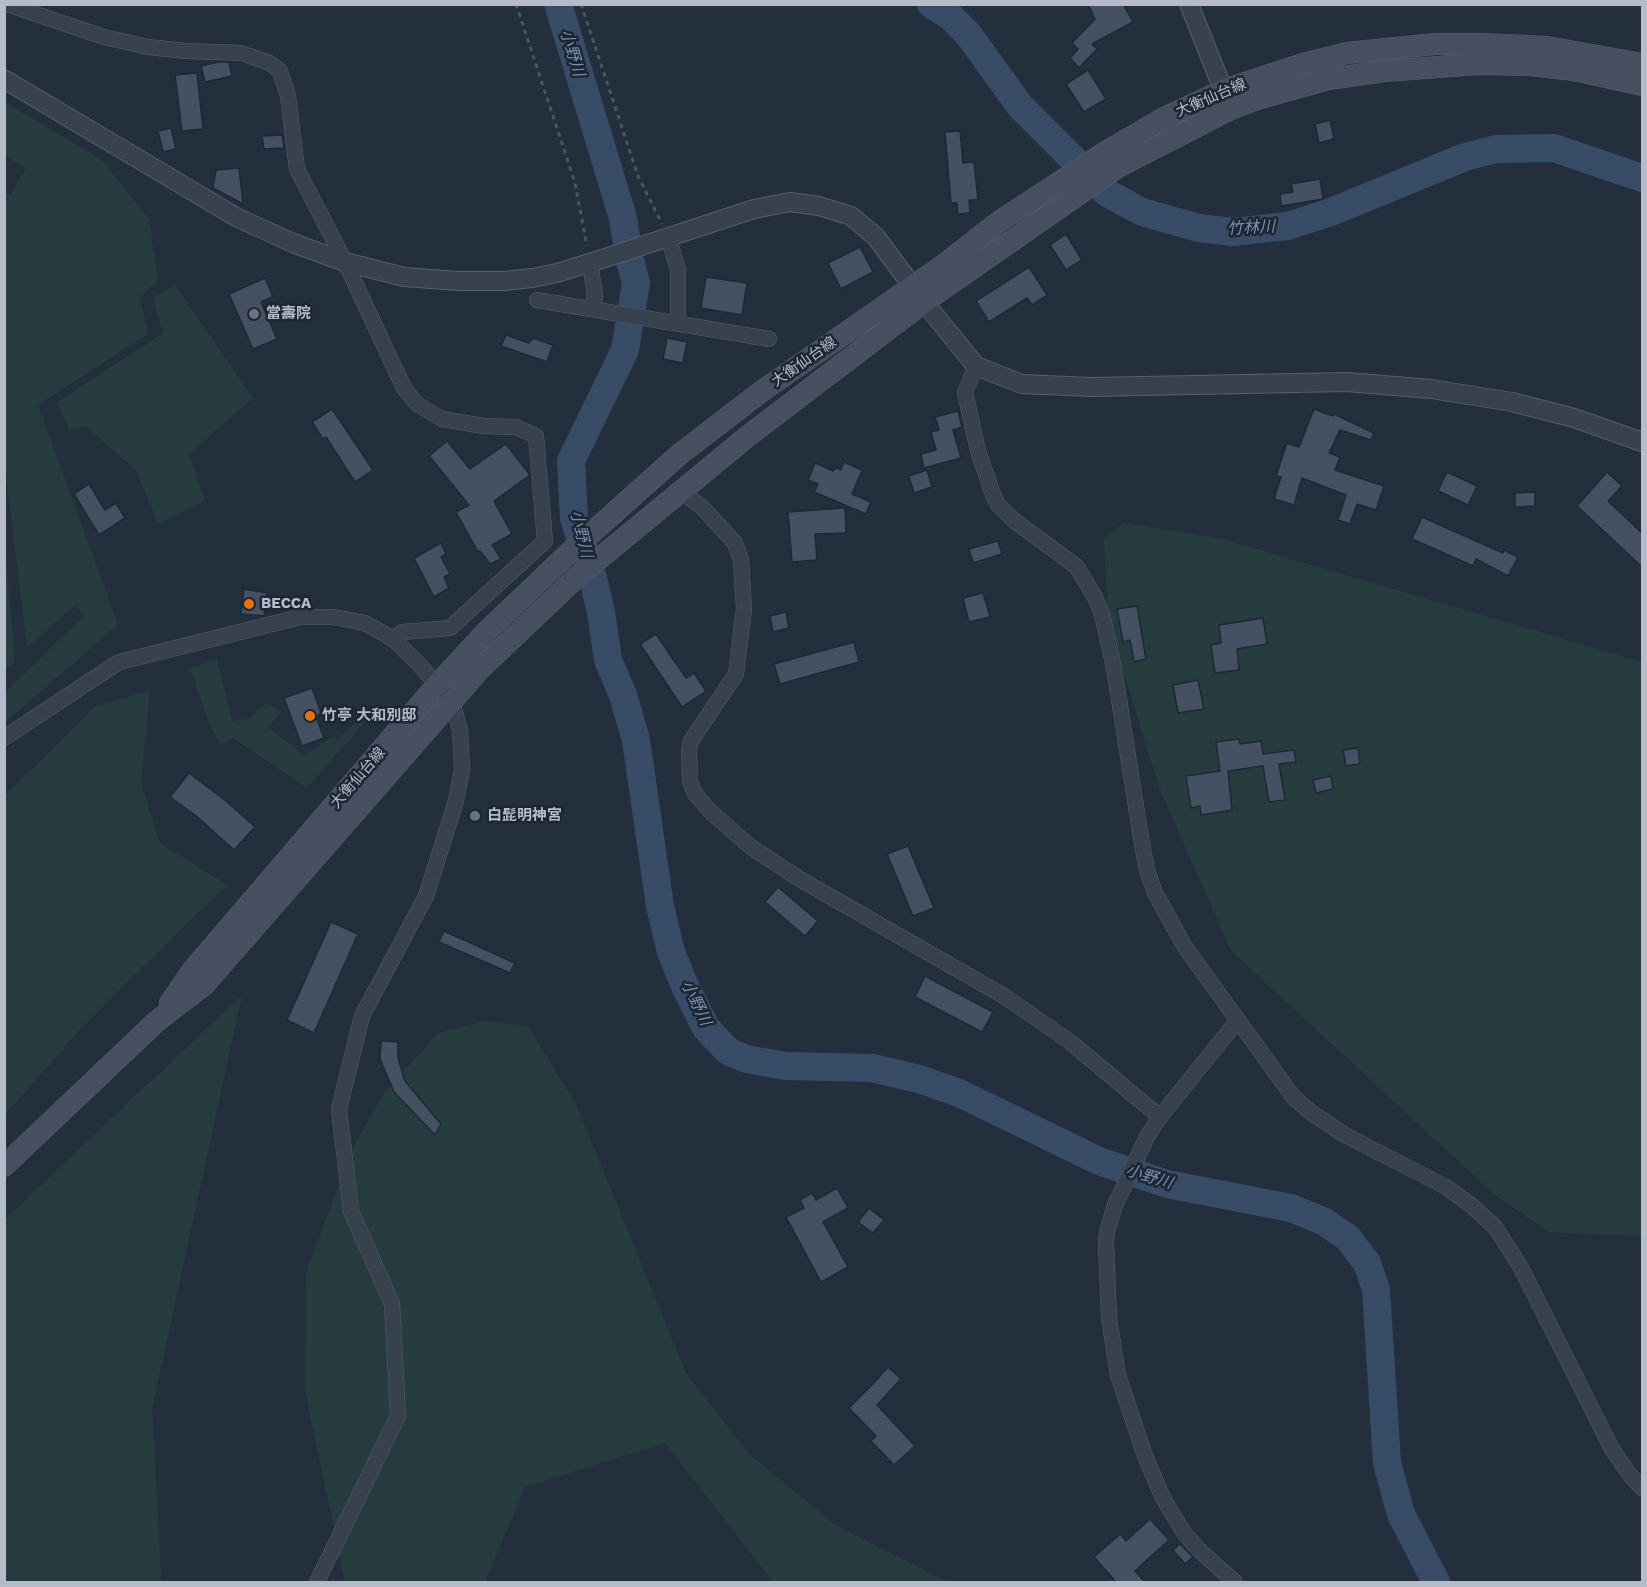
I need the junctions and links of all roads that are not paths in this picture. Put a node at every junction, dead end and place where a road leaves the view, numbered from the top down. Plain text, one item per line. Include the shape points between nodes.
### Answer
1 (6, 4) edge
2 (1189, 4) edge
3 (1642, 64) edge
4 (4, 79) edge
5 (1642, 85) edge
6 (1227, 100) junction
7 (662, 238) junction
8 (596, 261) junction
9 (345, 262) junction
10 (918, 294) junction
11 (537, 300) dead end
12 (592, 309) junction
13 (672, 321) junction
14 (769, 339) dead end
15 (976, 366) junction
16 (1642, 442) edge
17 (680, 491) junction
18 (393, 639) junction
19 (437, 685) junction
20 (452, 702) junction
21 (4, 738) edge
22 (157, 1021) junction
23 (1237, 1021) junction
24 (1160, 1117) junction
25 (4, 1166) edge
26 (1642, 1488) edge
27 (317, 1582) edge
28 (1235, 1582) edge

1 - 9 street via 104,37 148,47 241,53 270,63 280,71 288,96 297,169
2 - 6 street
3 - 6 main road, 大衡仙台線 via 1547,47 1435,44 1347,53 1303,64
4 - 9 street via 236,217
5 - 6 main road, 大衡仙台線 via 1574,70 1478,64 1329,79 1254,100
6 - 10 main road, 大衡仙台線 via 1111,160
7 - 8 street
7 - 10 street via 754,209 790,202 819,206 851,216 876,237
7 - 13 street via 678,270
8 - 9 street via 557,273 504,281 404,277
8 - 12 street
9 - 18 street via 392,365 417,404 442,419 516,427 536,436 545,541 450,628 402,632
10 - 15 street
10 - 17 main road, 大衡仙台線
10 - 19 main road, 大衡仙台線 via 762,391 680,454 569,553
11 - 12 street
12 - 13 street
13 - 14 street
15 - 16 street via 1022,384 1091,387 1347,382 1431,389 1512,402
15 - 23 street via 965,392 991,488 999,506 1011,518 1076,566 1095,597 1108,635 1152,885 1185,947
17 - 20 main road, 大衡仙台線 via 577,577 480,669
17 - 24 street via 702,507 735,543 741,560 744,609 736,674 691,741 690,782 695,794 751,847 1004,996 1070,1041
18 - 19 street
18 - 21 street via 365,623 333,617 300,617 118,662
19 - 20 street
19 - 22 main road, 大衡仙台線 via 192,971
20 - 22 main road, 大衡仙台線 via 204,985
20 - 27 street via 461,740 462,769 456,801 426,896 362,1016 339,1109 351,1211 392,1304 398,1416
22 - 25 main road, 大衡仙台線
23 - 24 street
23 - 26 street via 1294,1098 1312,1113 1345,1135 1446,1187 1495,1227 1525,1276 1612,1449
24 - 28 street via 1120,1192 1106,1244 1109,1318 1118,1375 1163,1498 1184,1533

